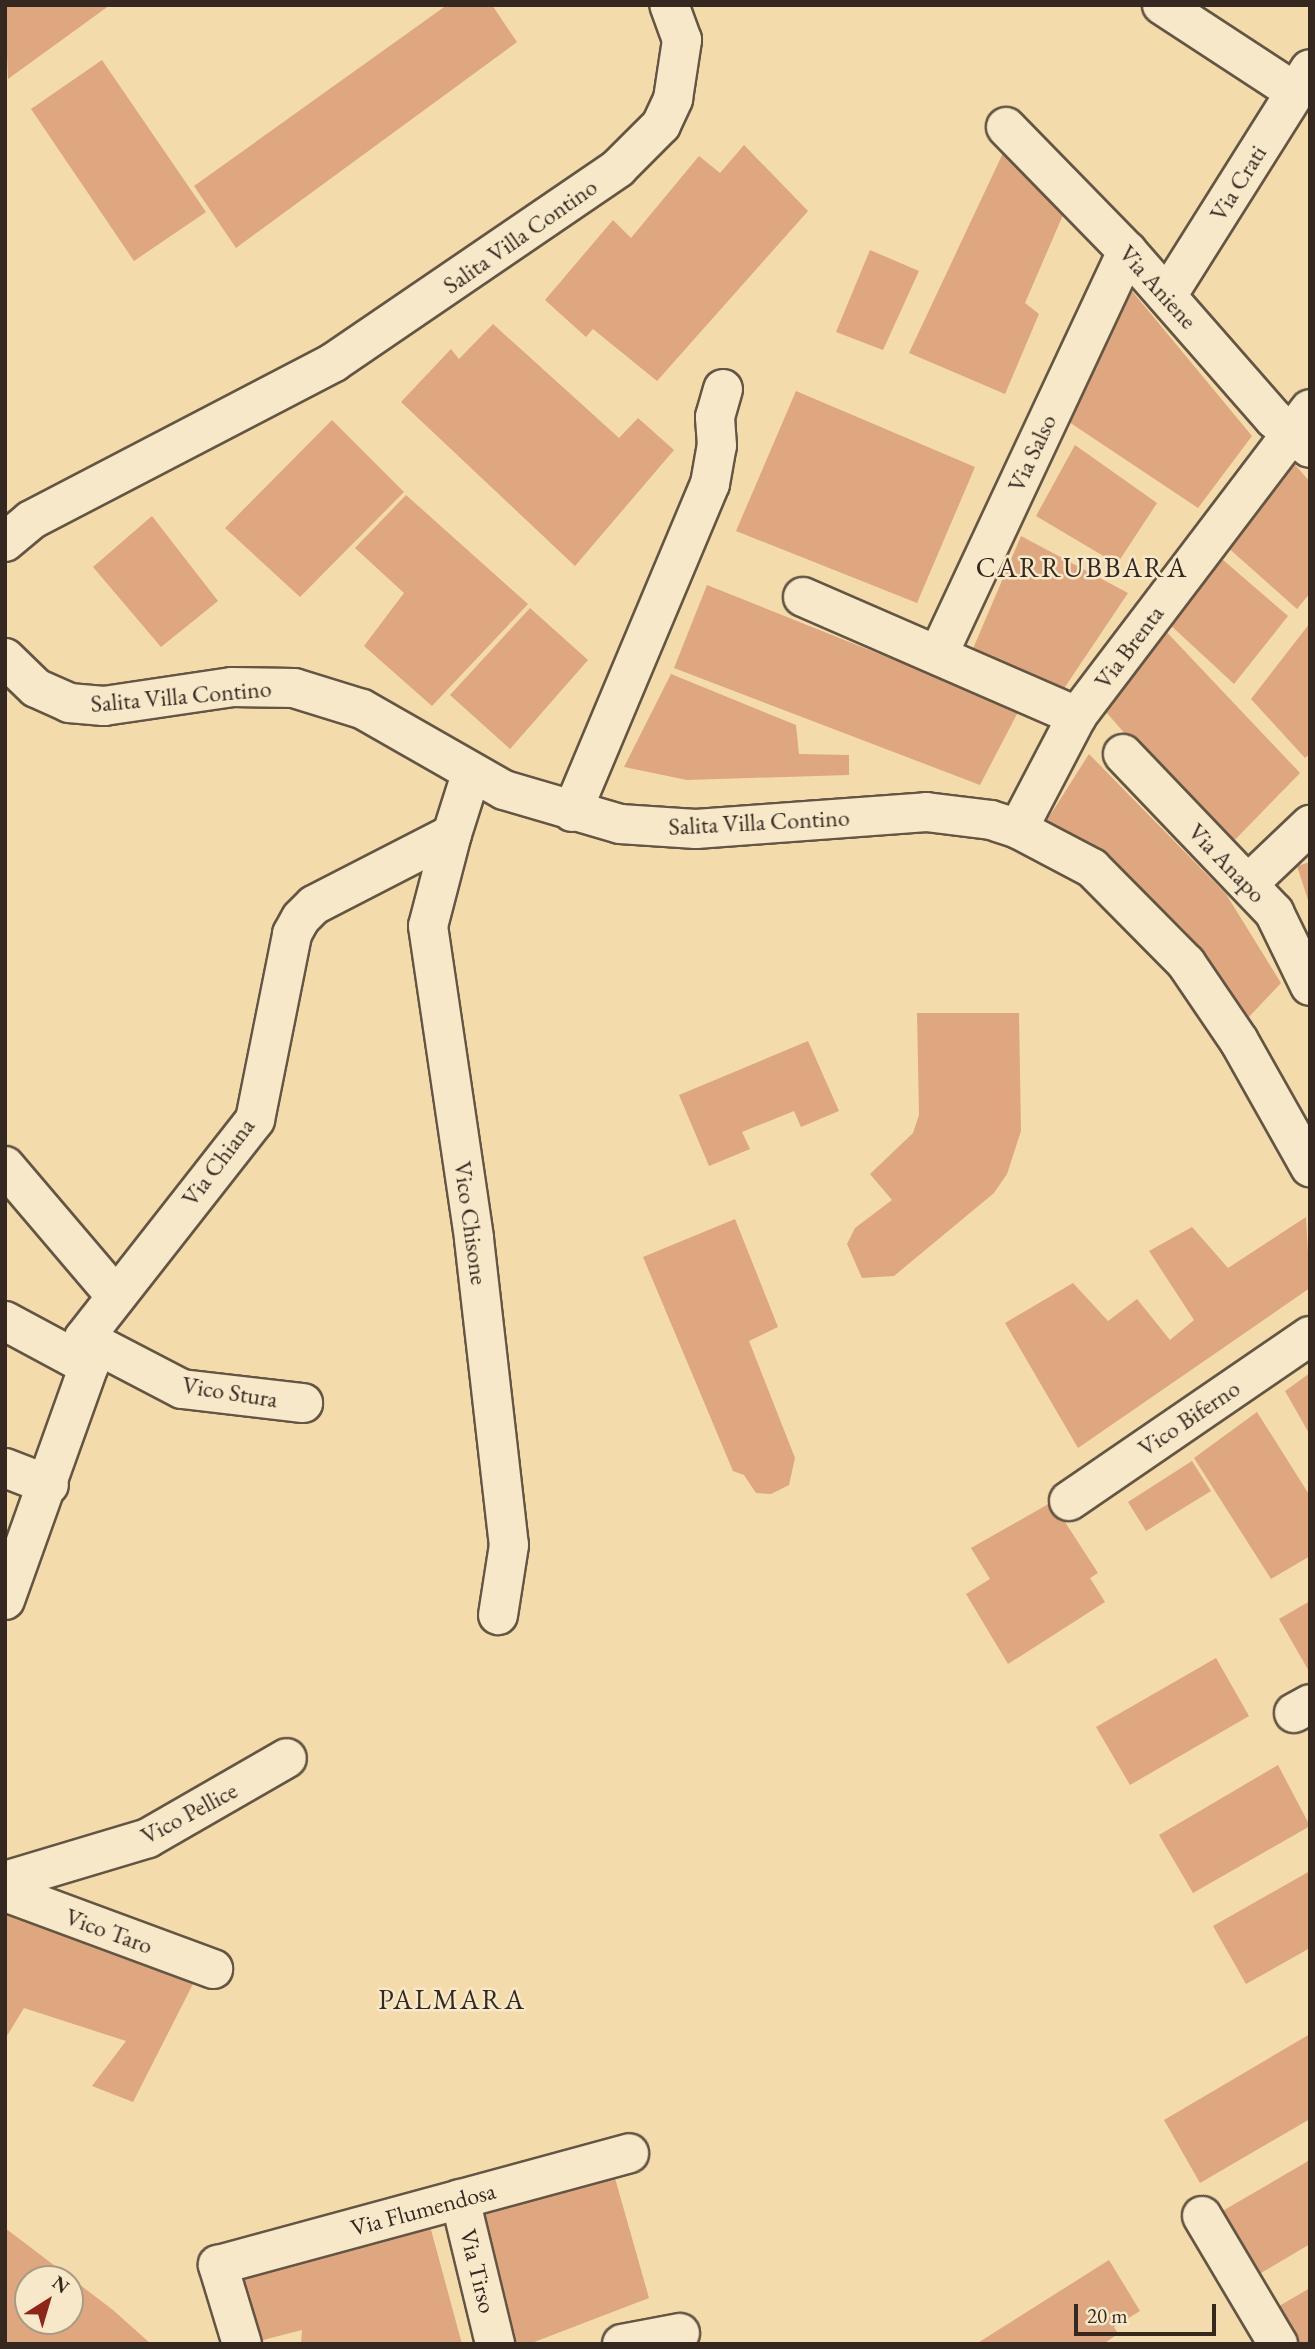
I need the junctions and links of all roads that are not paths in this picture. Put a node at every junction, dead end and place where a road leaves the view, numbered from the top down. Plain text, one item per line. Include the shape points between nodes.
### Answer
1 (669, 5) edge
2 (1162, 5) edge
3 (1302, 81) edge
4 (1006, 127) dead end
5 (1126, 251) junction
6 (1167, 296) junction
7 (723, 389) dead end
8 (1303, 430) edge
9 (5, 542) edge
10 (803, 597) dead end
11 (937, 655) junction
12 (5, 658) edge
13 (1077, 716) junction
14 (1123, 754) dead end
15 (471, 774) junction
16 (572, 812) junction
17 (1310, 825) edge
18 (1018, 829) junction
19 (452, 834) junction
20 (1248, 884) junction
21 (1310, 986) edge
22 (5, 1166) edge
23 (1310, 1167) edge
24 (113, 1293) junction
25 (5, 1321) edge
26 (1310, 1336) edge
27 (87, 1352) junction
28 (303, 1403) dead end
29 (5, 1468) edge
30 (49, 1485) junction
31 (1069, 1501) dead end
32 (5, 1600) edge
33 (498, 1615) dead end
34 (287, 1758) dead end
35 (5, 1881) edge
36 (5, 1892) edge
37 (213, 1969) dead end
38 (629, 2153) dead end
39 (460, 2199) junction
40 (1202, 2216) dead end
41 (680, 2333) dead end
42 (242, 2344) edge
43 (495, 2344) edge
44 (622, 2344) edge
45 (1278, 2344) edge

1 - 9 street, Salita Villa Contino via 682,40 673,99 661,125 618,168 334,362 31,520
2 - 3 street
3 - 6 street, Via Crati
4 - 5 street, Via Aniene
5 - 6 street, Via Aniene
5 - 11 street, Via Salso
6 - 8 street, Via Aniene
7 - 16 street via 715,417 717,446 710,484
8 - 13 street, Via Brenta
10 - 11 street
11 - 13 street
12 - 15 street, Salita Villa Contino via 36,688 69,703 104,706 232,687 294,688 362,709
13 - 18 street, Via Brenta
14 - 20 street, Via Anapo
15 - 16 street, Salita Villa Contino
15 - 19 street
16 - 18 street, Salita Villa Contino via 620,824 696,829 926,812 991,820
17 - 20 street
18 - 23 street, Salita Villa Contino via 1093,868 1186,963 1239,1041
19 - 24 street, Via Chiana via 314,905 301,918 292,934 255,1120
19 - 33 street, Vico Chisone via 428,926 474,1238 509,1545
20 - 21 street, Via Anapo via 1293,943
22 - 24 street
24 - 27 street, Via Chiana
25 - 27 street, Vico Stura
26 - 31 street, Vico Biferno
27 - 28 street, Vico Stura via 182,1389
27 - 30 street, Via Chiana
29 - 30 street
30 - 32 street, Via Chiana
34 - 35 street, Vico Pellice via 148,1838
36 - 37 street, Vico Taro
38 - 39 street, Via Flumendosa
39 - 42 street, Via Flumendosa via 218,2265
39 - 43 street, Via Tirso
40 - 45 street
41 - 44 street

